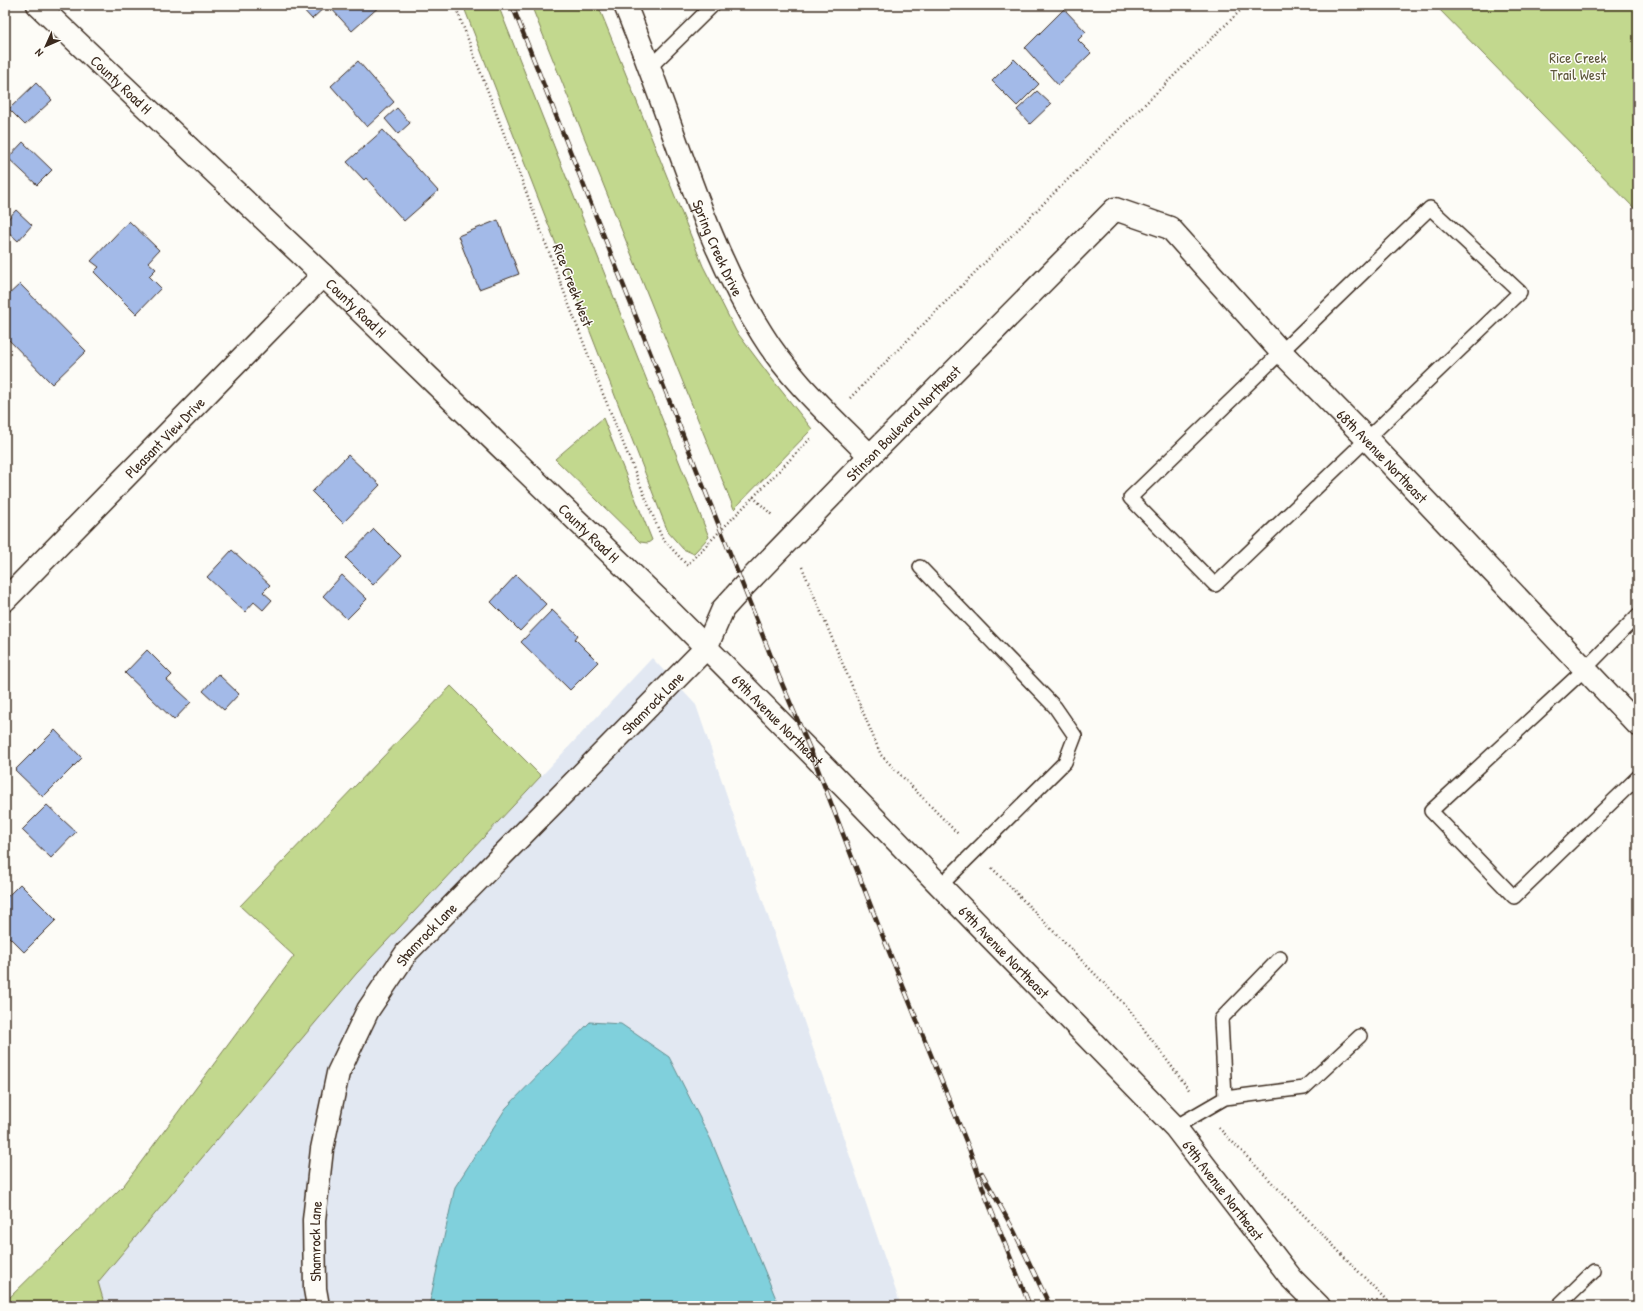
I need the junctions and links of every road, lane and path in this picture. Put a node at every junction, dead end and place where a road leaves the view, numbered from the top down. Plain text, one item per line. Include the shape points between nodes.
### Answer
1 (38, 5) edge
2 (455, 5) edge
3 (625, 5) edge
4 (712, 5) edge
5 (1246, 5) edge
6 (650, 67) junction
7 (1115, 209) joint
8 (323, 275) junction
9 (1282, 353) junction
10 (853, 395) dead end
11 (814, 434) dead end
12 (1367, 439) junction
13 (870, 456) junction
14 (753, 497) junction
15 (775, 519) dead end
16 (801, 564) dead end
17 (920, 567) dead end
18 (5, 600) edge
19 (672, 613) joint
20 (1638, 614) edge
21 (706, 648) junction
22 (1585, 668) junction
23 (1638, 725) edge
24 (1638, 777) edge
25 (959, 835) dead end
26 (940, 886) junction
27 (1280, 958) dead end
28 (1360, 1036) dead end
29 (1225, 1098) junction
30 (1175, 1127) junction
31 (1594, 1271) dead end
32 (318, 1306) edge
33 (1319, 1306) edge
34 (1558, 1306) edge

1 - 8 street, County Road H
2 - 14 path, Rice Creek West via 603,394 662,538 687,565
3 - 6 street, Spring Creek Drive
4 - 6 lane
5 - 10 path
6 - 13 street, Spring Creek Drive via 698,203 726,269 762,335 793,376
7 - 9 street, 68th Avenue Northeast via 1170,228
7 - 13 street, Stinson Boulevard Northeast
8 - 18 street, Pleasant View Drive
8 - 19 street, County Road H
9 - 12 street, 68th Avenue Northeast
9 - 12 lane via 1130,498 1215,585
9 - 12 lane via 1430,208 1520,292
11 - 14 path
12 - 22 street, 68th Avenue Northeast
13 - 21 street, Stinson Boulevard Northeast via 723,609
14 - 15 path
16 - 25 path via 881,755
17 - 26 lane via 1055,707 1075,736 1065,762
19 - 21 street, 69th Avenue Northeast
20 - 22 lane
21 - 26 street, 69th Avenue Northeast
21 - 32 street, Shamrock Lane via 407,952 368,1010 338,1073 322,1149 314,1220 315,1289
22 - 23 street, 68th Avenue Northeast
22 - 24 lane via 1431,811 1514,897
26 - 30 street, 69th Avenue Northeast
27 - 29 lane via 1221,1019
28 - 29 lane via 1304,1088
29 - 30 lane
30 - 33 street, 69th Avenue Northeast via 1292,1279
31 - 34 lane

